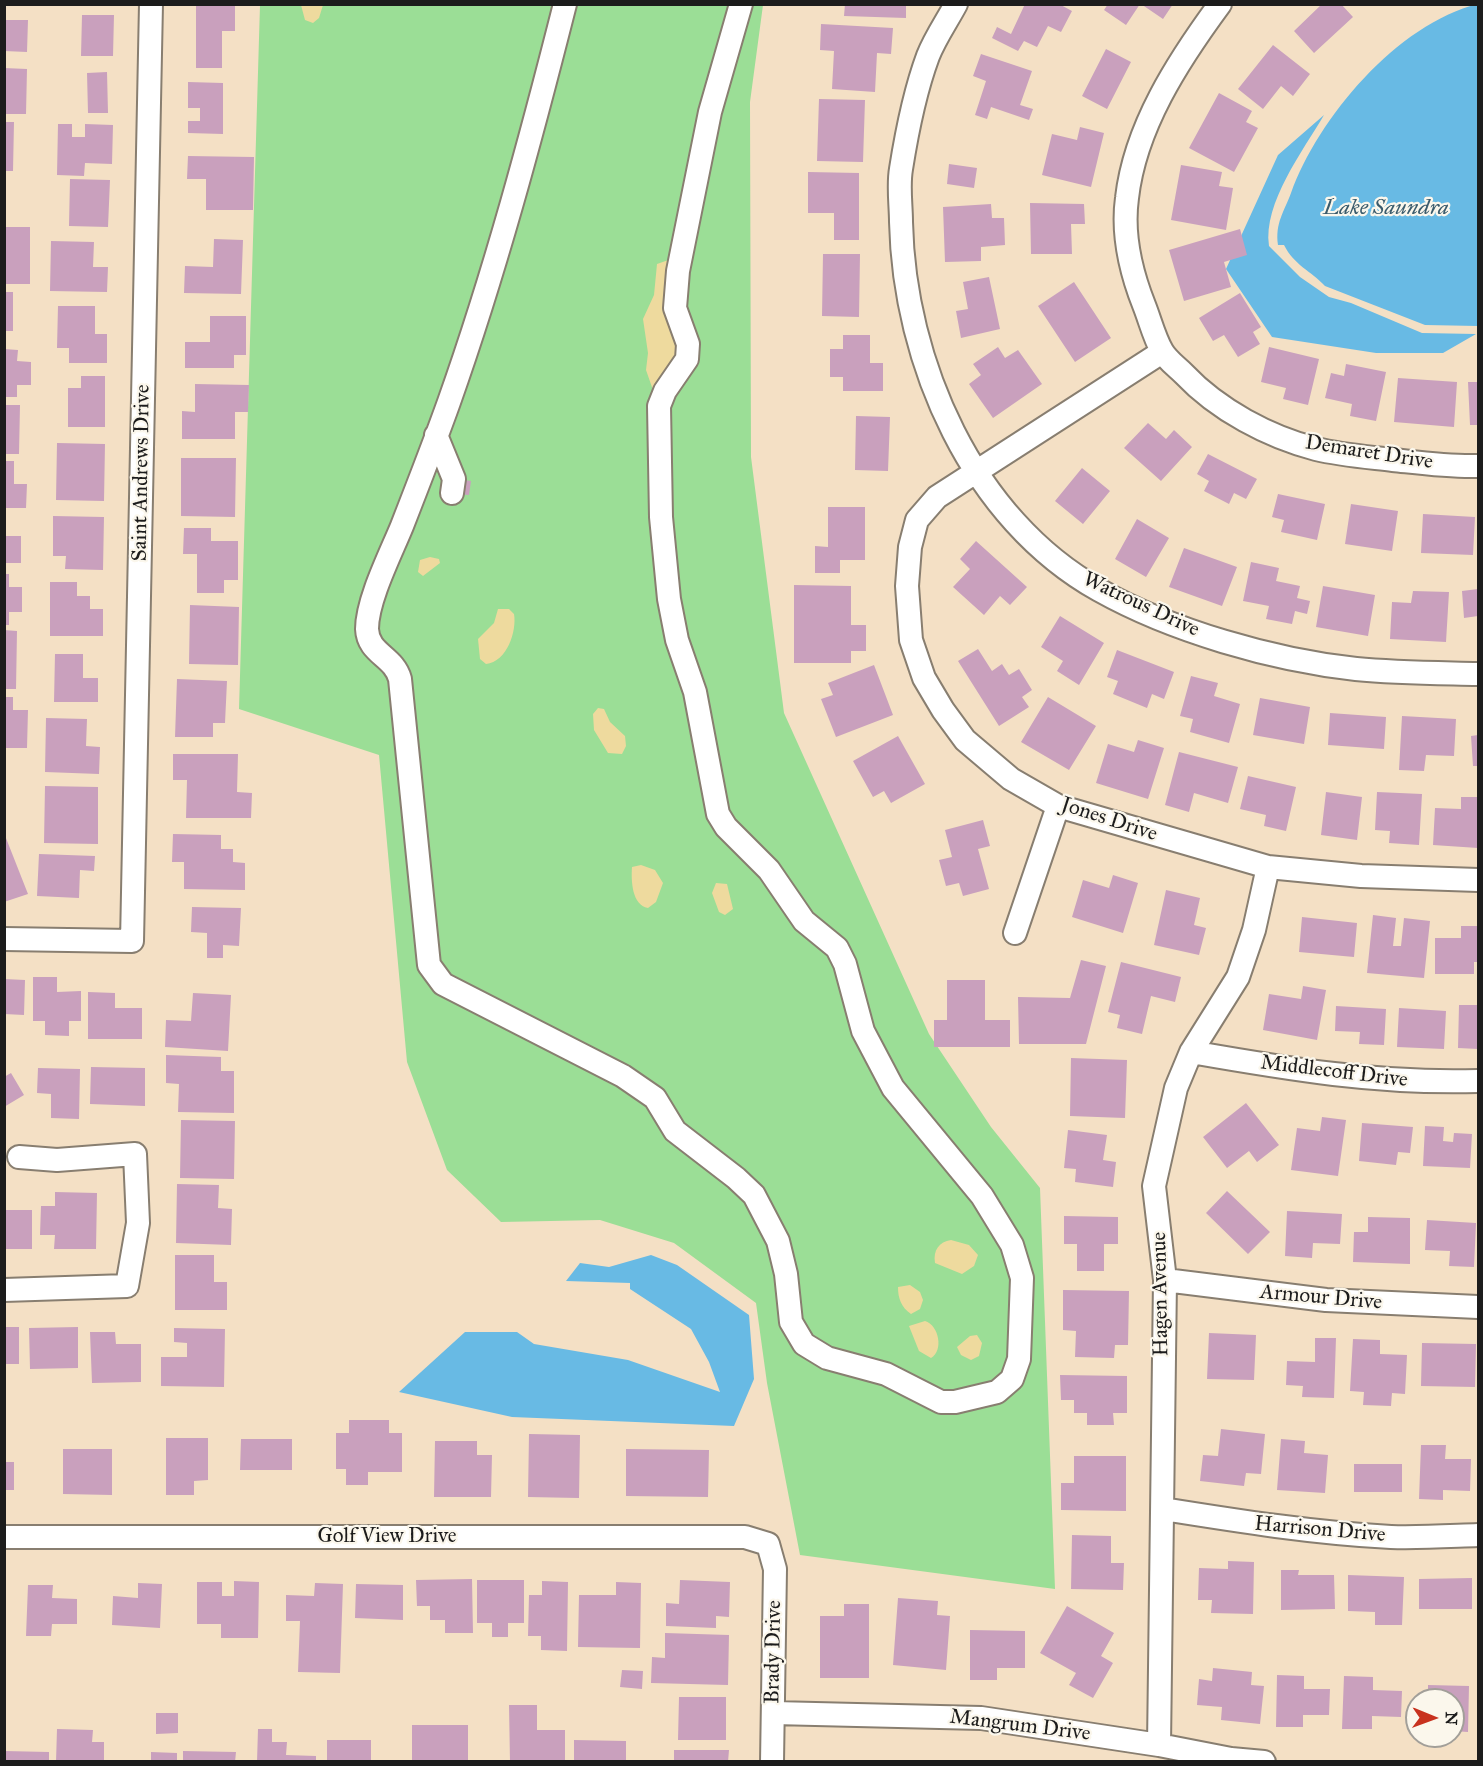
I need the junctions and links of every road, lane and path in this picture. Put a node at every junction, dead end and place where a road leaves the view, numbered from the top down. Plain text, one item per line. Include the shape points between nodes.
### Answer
1 (151, 4) edge
2 (565, 4) edge
3 (741, 4) edge
4 (957, 4) edge
5 (1220, 4) edge
6 (1162, 352) junction
7 (436, 435) junction
8 (1479, 466) edge
9 (976, 470) junction
10 (452, 493) dead end
11 (1479, 674) edge
12 (1058, 807) junction
13 (1268, 867) junction
14 (1479, 880) edge
15 (1015, 933) dead end
16 (4, 939) edge
17 (1191, 1052) junction
18 (1479, 1081) edge
19 (19, 1157) dead end
20 (1165, 1280) junction
21 (4, 1290) edge
22 (1479, 1307) edge
23 (1163, 1509) junction
24 (1479, 1535) edge
25 (4, 1537) edge
26 (768, 1544) joint
27 (774, 1713) junction
28 (1159, 1744) junction
29 (772, 1761) edge
30 (1264, 1761) edge

1 - 16 street, Saint Andrews Drive via 132,941
2 - 7 street via 497,254
3 - 7 street via 710,112 678,271 675,308 687,344 687,359 658,406 661,517 674,627 695,692 722,821 770,870 804,921 837,948 863,1031 893,1088 982,1196 1016,1254 1022,1278 1020,1352 1016,1371 1003,1388 955,1402 941,1402 886,1374 827,1358 804,1344 791,1323 778,1241 754,1195 675,1131 655,1098 623,1076 452,989 432,973 426,955 400,680 394,664 372,646 367,632 381,575
4 - 9 street, Watrous Drive via 929,54 900,170 902,263 922,358 945,413
5 - 6 street, Demaret Drive via 1169,81 1139,145 1126,199 1127,242 1136,286
6 - 8 street, Demaret Drive via 1194,385 1224,408 1284,438 1317,449 1357,455
6 - 9 street, Jones Drive
7 - 10 street via 454,479
9 - 11 street, Watrous Drive via 1010,516 1063,566 1099,590 1195,633 1278,655 1354,669
9 - 12 street, Jones Drive via 937,497 918,520 910,547 907,586 911,640 924,678 965,740 1011,779
12 - 13 street, Jones Drive
12 - 15 street
13 - 14 street, Jones Drive via 1362,876
13 - 17 street, Hagen Avenue via 1254,930 1238,977
17 - 18 street, Middlecoff Drive via 1319,1074 1420,1083
17 - 20 street, Hagen Avenue via 1167,1118 1154,1186
19 - 21 street via 57,1160 135,1154 138,1224 127,1286
20 - 22 street, Armour Drive via 1326,1300
20 - 23 street, Hagen Avenue
23 - 24 street, Harrison Drive via 1328,1532 1393,1537
23 - 28 street, Hagen Avenue
25 - 26 street, Golf View Drive via 746,1537
26 - 27 street, Brady Drive via 775,1569
27 - 28 street, Mangrum Drive via 981,1718
27 - 29 street, Brady Drive
28 - 30 street, Mangrum Drive via 1231,1759

